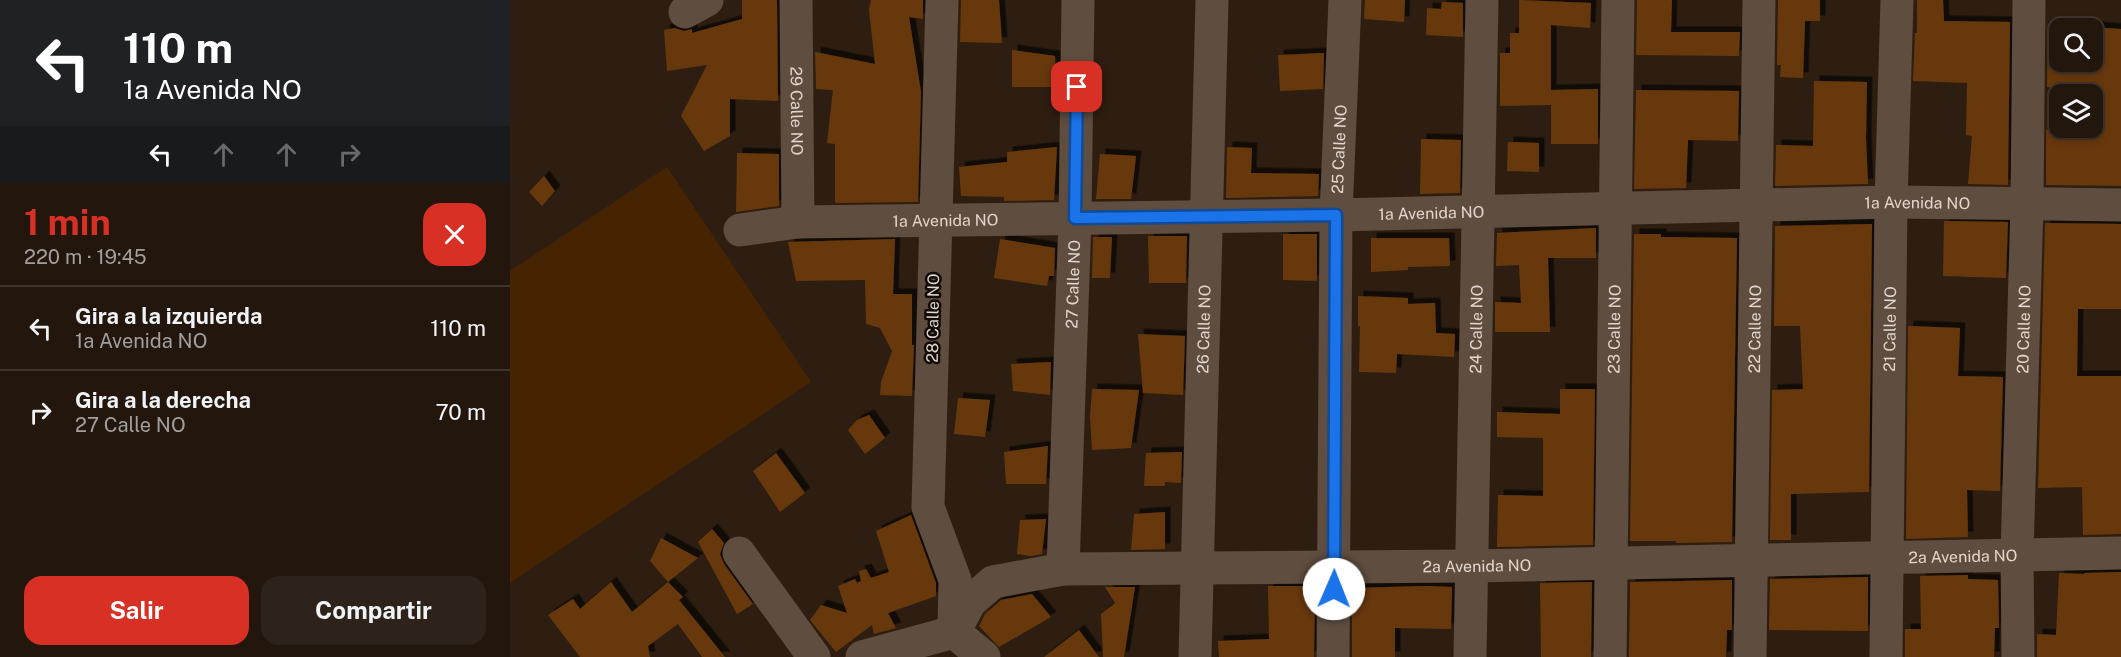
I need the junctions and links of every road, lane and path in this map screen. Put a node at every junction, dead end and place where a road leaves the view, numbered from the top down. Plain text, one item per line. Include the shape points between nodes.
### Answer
1 (796, 0) edge
2 (942, 0) edge
3 (1078, 0) edge
4 (1212, 0) edge
5 (1345, 0) edge
6 (1482, 0) edge
7 (1618, 0) edge
8 (1759, 0) edge
9 (1897, 0) edge
10 (2029, 0) edge
11 (1891, 202) junction
12 (2027, 204) junction
13 (1755, 205) junction
14 (2121, 205) edge
15 (1615, 208) junction
16 (1478, 212) junction
17 (1336, 215) junction
18 (1208, 217) junction
19 (1075, 218) junction
20 (935, 220) junction
21 (798, 222) junction
22 (740, 230) dead end
23 (739, 553) dead end
24 (2121, 553) edge
25 (2017, 555) junction
26 (1887, 558) junction
27 (1751, 560) junction
28 (1611, 563) junction
29 (1335, 566) junction
30 (1470, 566) junction
31 (1063, 569) junction
32 (1198, 569) junction
33 (954, 632) junction
34 (814, 657) edge
35 (862, 657) edge
36 (984, 657) edge
37 (1195, 657) edge
38 (1333, 657) edge
39 (1470, 657) edge
40 (1610, 657) edge
41 (1750, 657) edge
42 (1887, 657) edge
43 (2018, 657) edge

1 - 21 street, 29 Calle NO
2 - 20 street, 28 Calle NO
3 - 19 street, 27 Calle NO
4 - 18 street, 26 Calle NO
5 - 17 street, 25 Calle NO
6 - 16 street, 24 Calle NO
7 - 15 street, 23 Calle NO
8 - 13 street, 22 Calle NO
9 - 11 street, 21 Calle NO
10 - 12 street, 20 Calle NO
11 - 12 street, 1a Avenida NO
11 - 13 street, 1a Avenida NO
11 - 26 street, 21 Calle NO
12 - 14 street, 1a Avenida NO
12 - 25 street, 20 Calle NO
13 - 15 street, 1a Avenida NO
13 - 27 street, 22 Calle NO
15 - 16 street, 1a Avenida NO
15 - 28 street, 23 Calle NO
16 - 17 street, 1a Avenida NO
16 - 30 street, 24 Calle NO
17 - 18 street, 1a Avenida NO
17 - 29 street, 25 Calle NO
18 - 19 street, 1a Avenida NO
18 - 32 street, 26 Calle NO
19 - 20 street, 1a Avenida NO
19 - 31 street, 27 Calle NO
20 - 21 street, 1a Avenida NO
20 - 33 street, 28 Calle NO via 928,507 955,580
21 - 22 street, 1a Avenida NO
23 - 34 street
24 - 25 street, 2a Avenida NO
25 - 26 street, 2a Avenida NO
25 - 43 street, 20 Calle NO
26 - 27 street, 2a Avenida NO
26 - 42 street, 21 Calle NO
27 - 28 street, 2a Avenida NO
27 - 41 street, 22 Calle NO
28 - 30 street, 2a Avenida NO
28 - 40 street, 23 Calle NO
29 - 30 street, 2a Avenida NO
29 - 32 street, 2a Avenida NO
29 - 38 street, 25 Calle NO
30 - 39 street, 24 Calle NO
31 - 32 street, 2a Avenida NO
31 - 33 street, 2a Avenida NO via 993,582 970,602
32 - 37 street, 26 Calle NO
33 - 35 street
33 - 36 street

